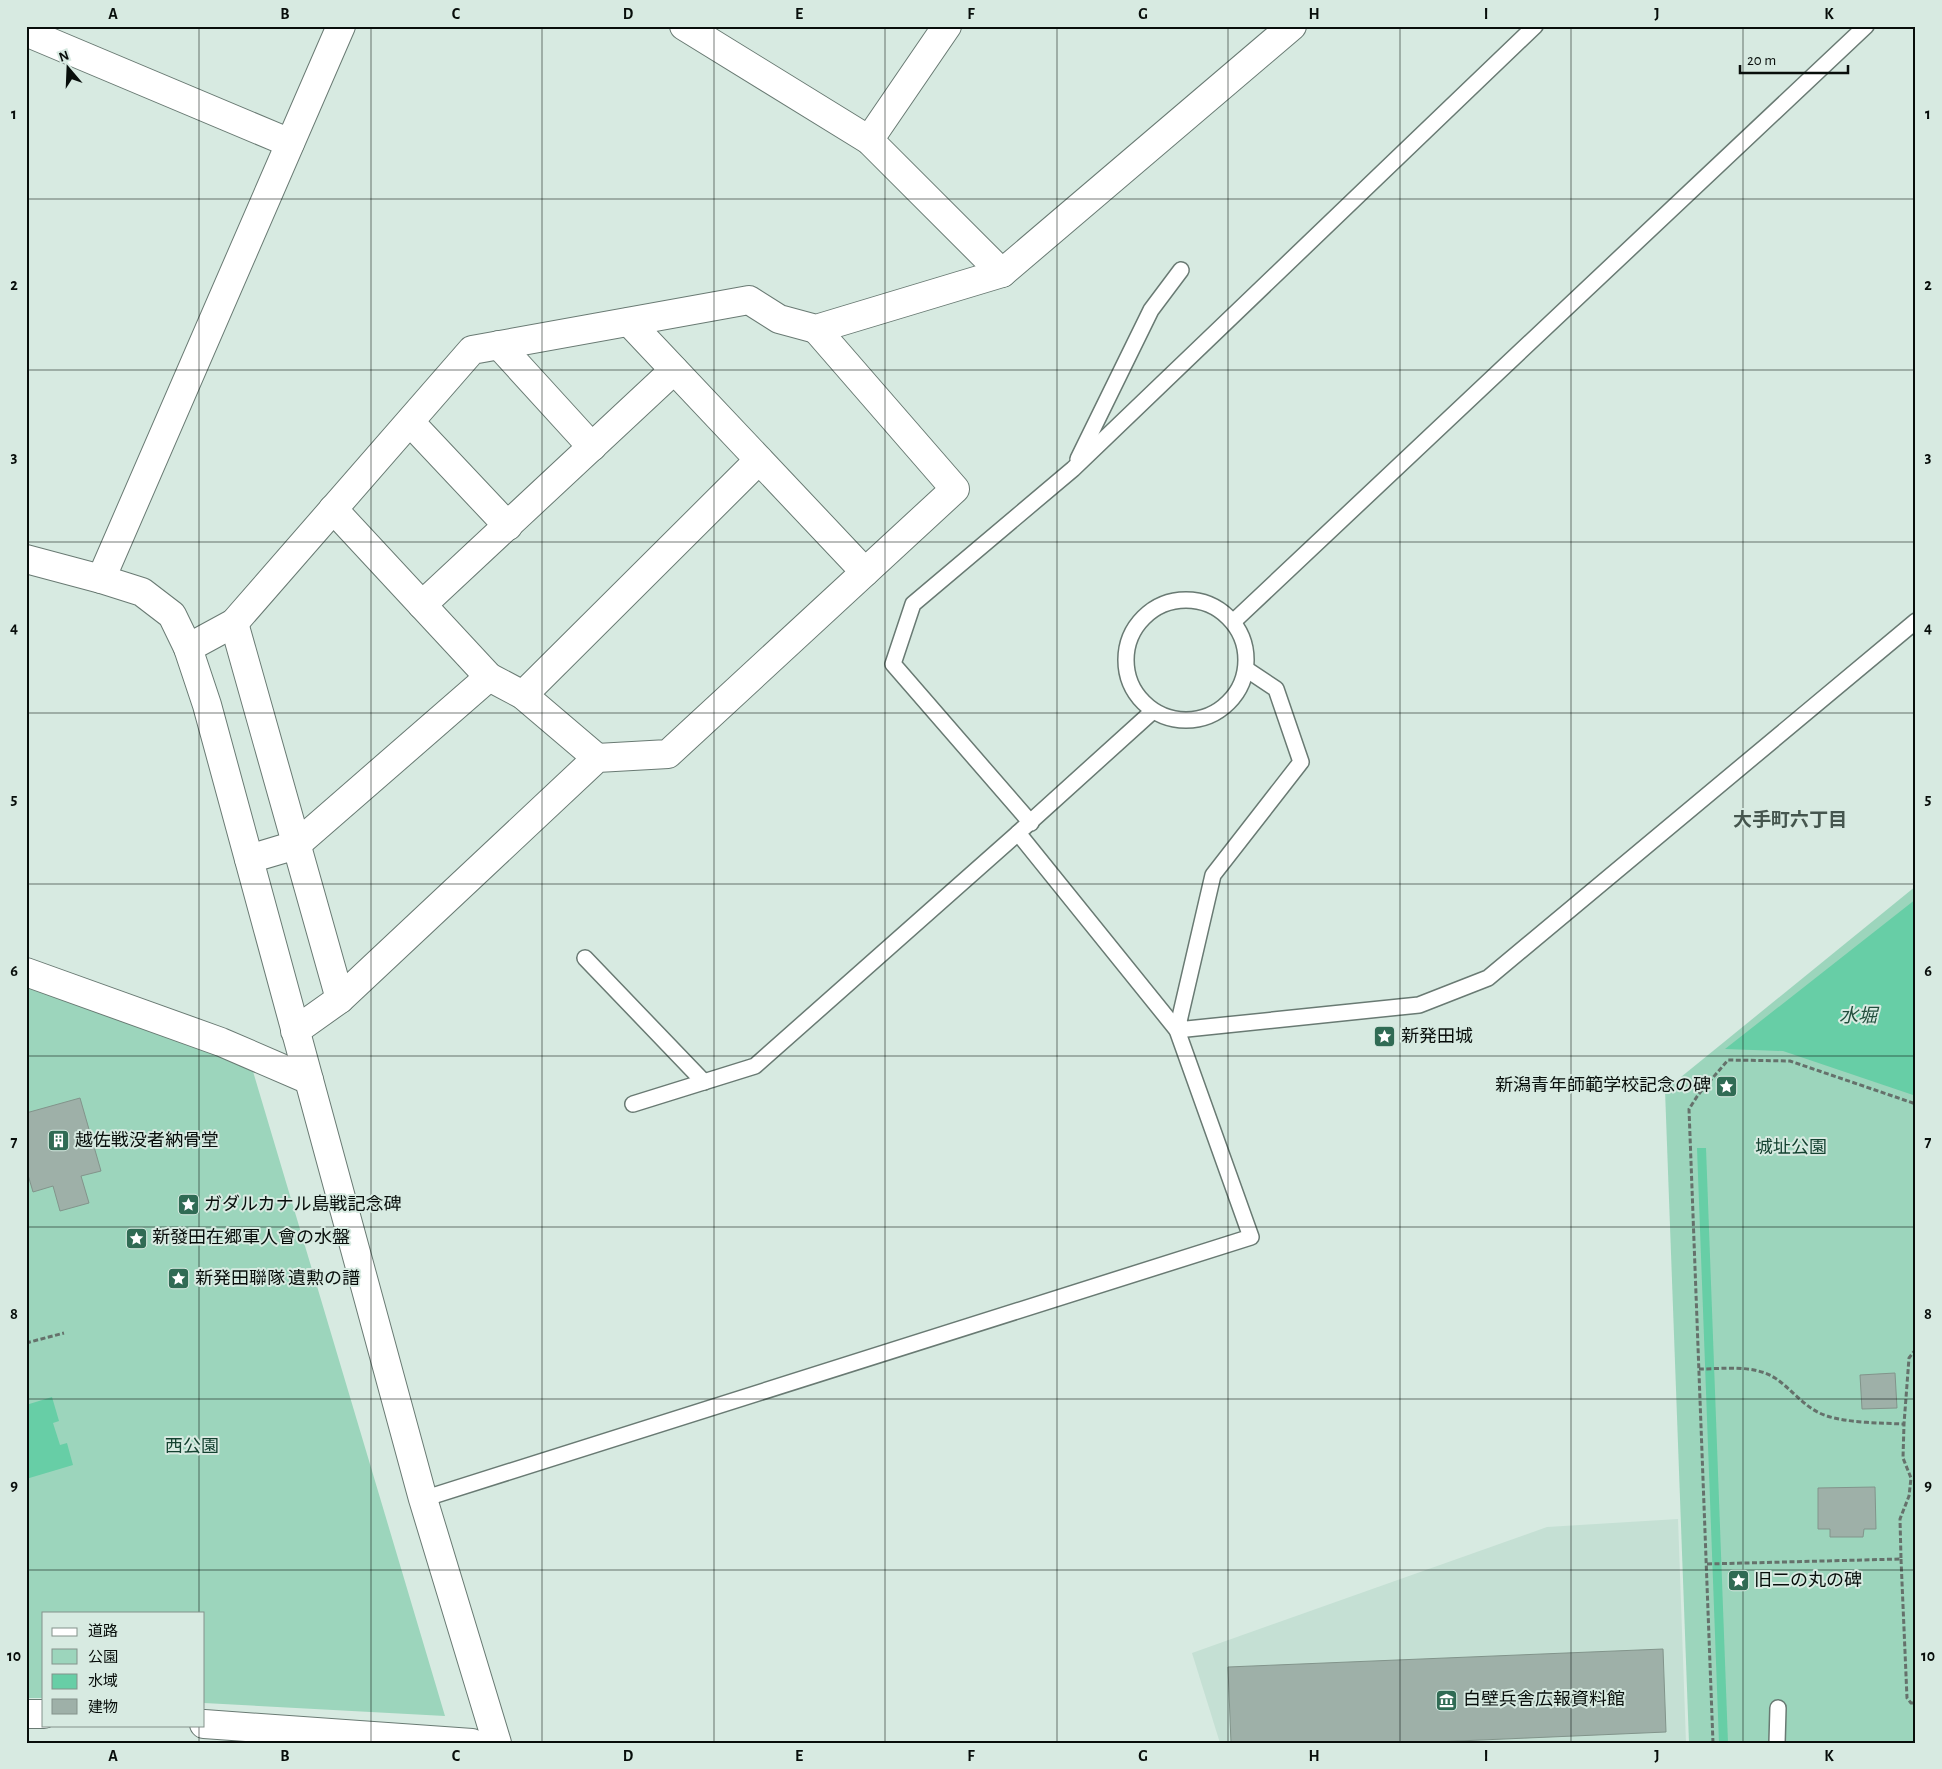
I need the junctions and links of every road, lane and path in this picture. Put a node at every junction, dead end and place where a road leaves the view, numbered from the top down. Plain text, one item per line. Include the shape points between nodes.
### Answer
1 (342, 26) edge
2 (684, 26) edge
3 (947, 26) edge
4 (1292, 26) edge
5 (1535, 26) edge
6 (1866, 26) edge
7 (26, 32) edge
8 (869, 140) junction
9 (290, 143) junction
10 (1181, 270) dead end
11 (1002, 273) junction
12 (629, 322) junction
13 (816, 328) junction
14 (499, 345) junction
15 (674, 370) junction
16 (410, 422) junction
17 (592, 447) junction
18 (759, 460) junction
19 (1073, 469) junction
20 (333, 509) junction
21 (508, 526) junction
22 (26, 559) edge
23 (865, 572) junction
24 (101, 579) junction
25 (422, 606) junction
26 (1916, 621) edge
27 (1233, 622) junction
28 (234, 623) junction
29 (188, 648) junction
30 (1246, 668) junction
31 (489, 677) junction
32 (523, 695) junction
33 (1153, 711) junction
34 (597, 758) junction
35 (1031, 823) junction
36 (1018, 833) junction
37 (296, 845) junction
38 (249, 859) junction
39 (585, 958) dead end
40 (26, 972) edge
41 (340, 999) junction
42 (1177, 1030) junction
43 (295, 1031) junction
44 (309, 1080) junction
45 (704, 1082) junction
46 (633, 1104) dead end
47 (1916, 1104) edge
48 (64, 1333) dead end
49 (26, 1343) edge
50 (1916, 1349) edge
51 (1699, 1369) junction
52 (1904, 1424) junction
53 (423, 1500) junction
54 (1900, 1559) junction
55 (1707, 1564) junction
56 (1916, 1703) edge
57 (1778, 1708) dead end
58 (26, 1714) edge
59 (42, 1714) edge
60 (205, 1724) edge
61 (472, 1743) edge
62 (497, 1743) edge
63 (1713, 1743) edge
64 (1777, 1743) edge

1 - 9 street
2 - 8 street
3 - 8 street
4 - 11 street
5 - 19 lane
6 - 27 lane
7 - 9 street
8 - 11 street
9 - 24 street
10 - 19 lane via 1151,310
11 - 13 street
12 - 13 street via 749,300 778,319
12 - 14 street
12 - 15 street
13 - 23 street via 955,489
14 - 16 street via 472,350
14 - 17 street
15 - 17 street
15 - 18 street
16 - 20 street
16 - 21 street
17 - 21 street
18 - 23 street
18 - 32 street
19 - 35 lane via 913,604 893,664
20 - 25 street
20 - 28 street
21 - 25 street
22 - 24 street
23 - 34 street via 668,754
24 - 29 street via 142,592 172,615
25 - 31 street
26 - 42 lane via 1488,978 1419,1005
27 - 30 lane via 1242,637
27 - 33 lane via 1221,611 1190,600 1156,608 1143,619 1133,633 1126,667 1140,699
28 - 29 street
28 - 37 street
29 - 38 street
30 - 33 lane via 1233,698 1205,717 1187,720
30 - 42 lane via 1276,688 1301,762 1213,875
31 - 32 street
31 - 37 street
32 - 34 street
33 - 35 lane
34 - 41 street
35 - 36 lane
36 - 42 lane
36 - 45 lane via 755,1066
37 - 38 street
37 - 41 street
38 - 43 street
39 - 45 lane
40 - 44 street via 221,1042
41 - 43 street
42 - 53 lane via 1251,1237
43 - 44 street
44 - 53 street
45 - 46 lane
47 - 51 path via 1790,1061 1728,1060 1698,1094 1689,1109
48 - 49 path
50 - 52 path via 1909,1358
51 - 52 path via 1752,1369 1774,1378 1801,1402 1827,1416
51 - 55 path
52 - 54 path via 1903,1458 1911,1478 1910,1496 1900,1519
53 - 62 street
54 - 55 path
54 - 56 path via 1907,1698
55 - 63 path
57 - 64 lane
58 - 59 street
60 - 61 street

